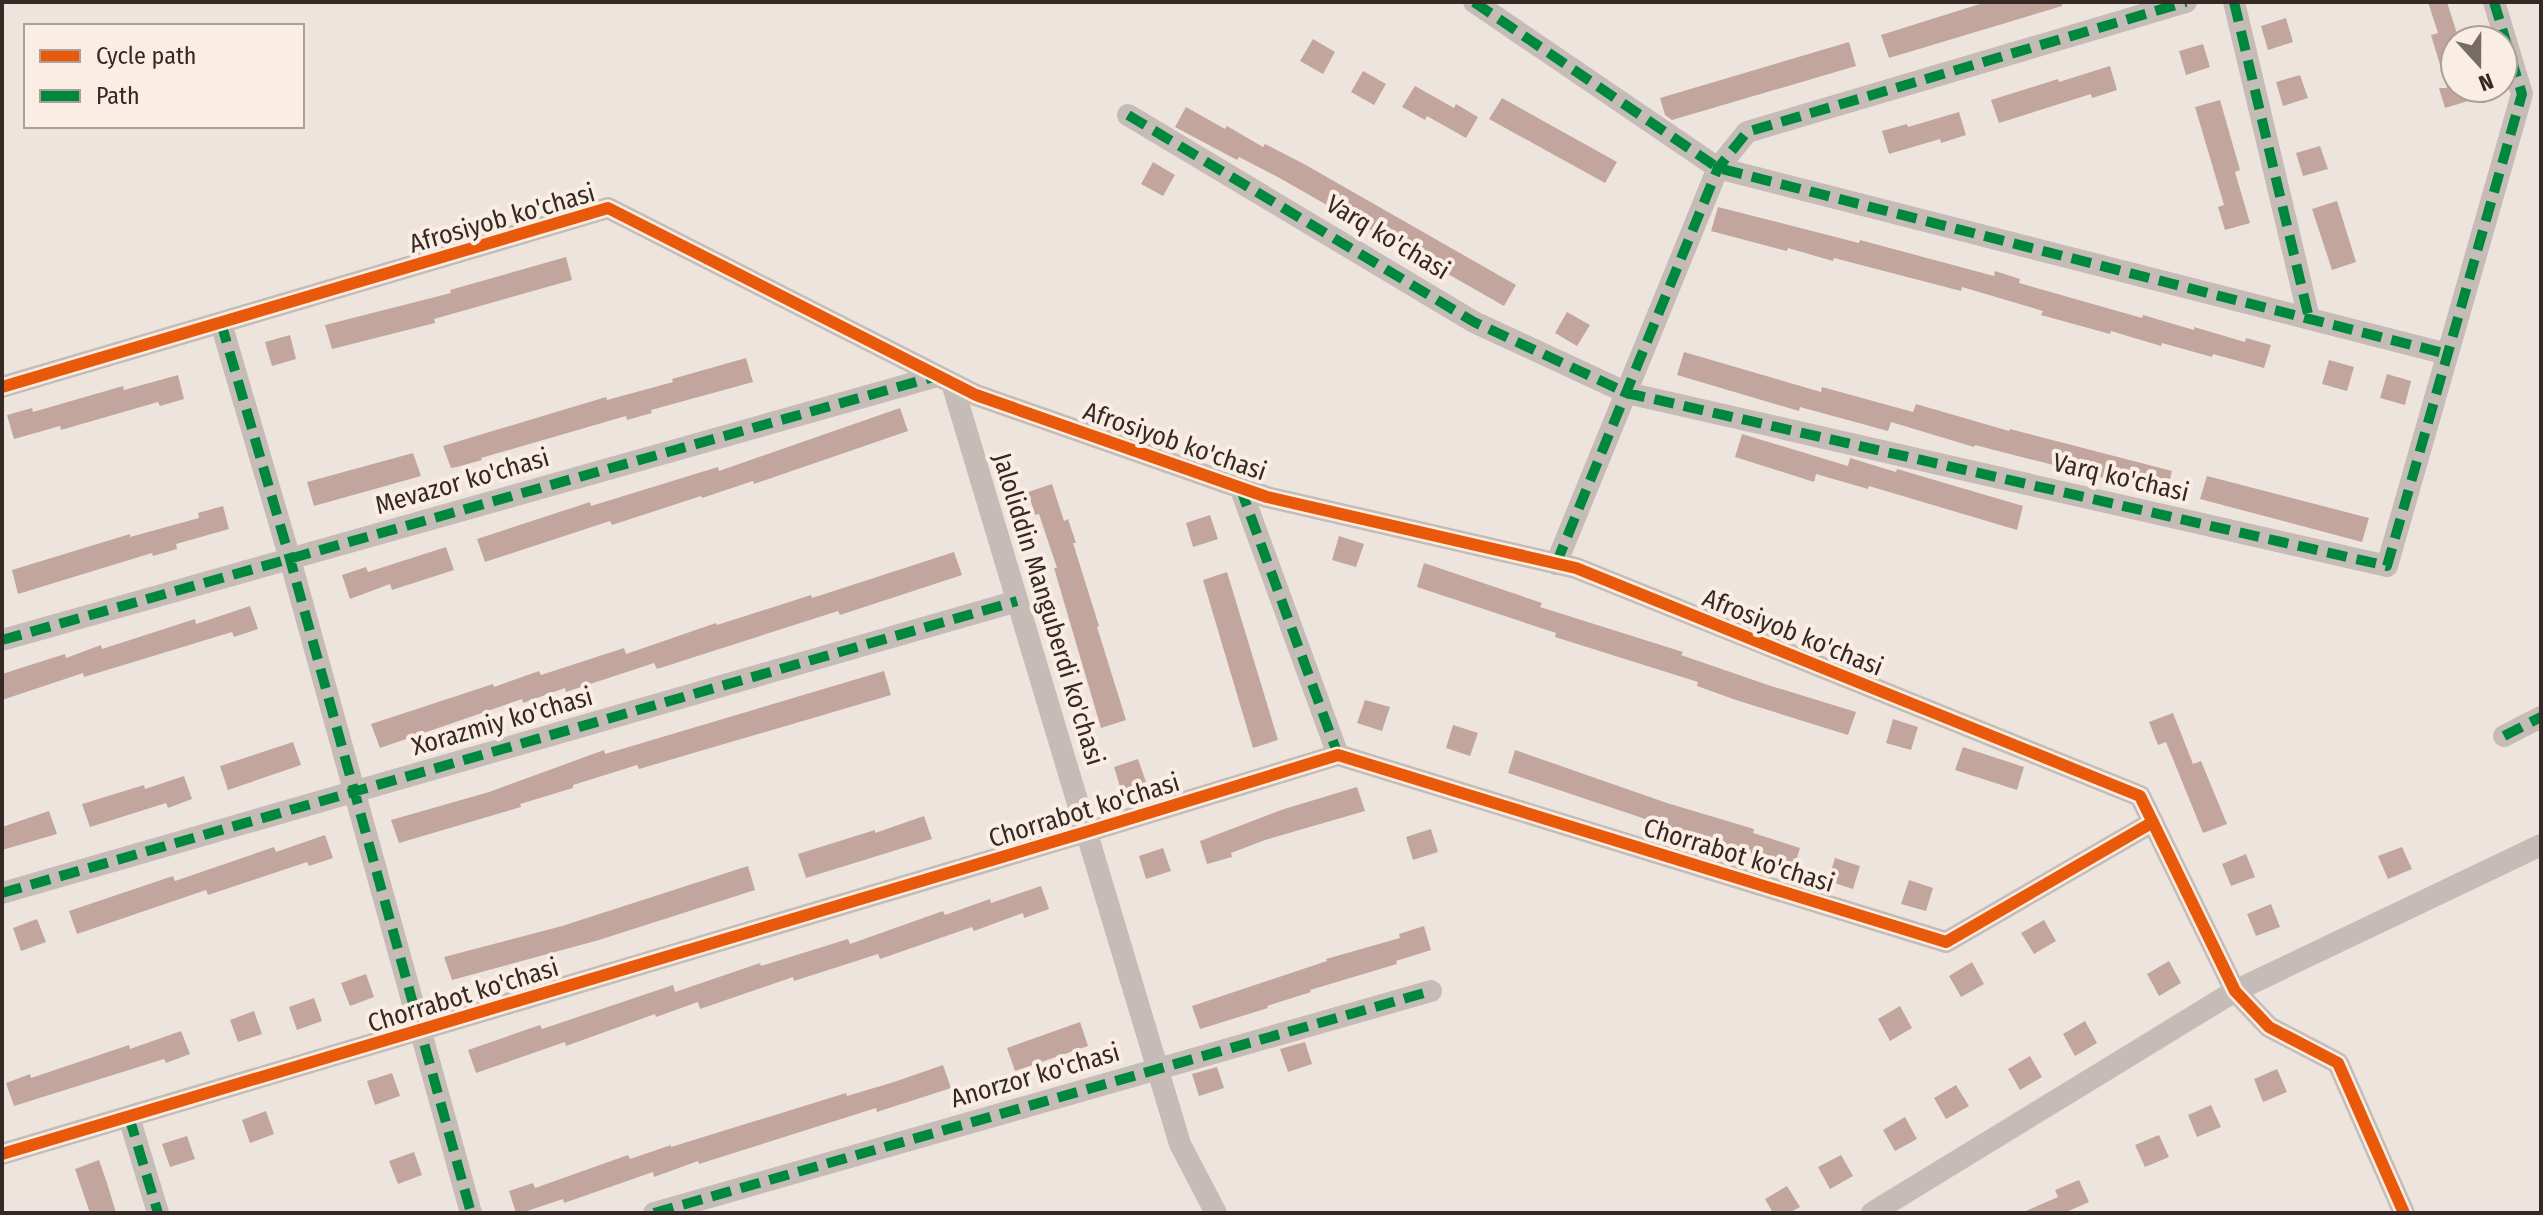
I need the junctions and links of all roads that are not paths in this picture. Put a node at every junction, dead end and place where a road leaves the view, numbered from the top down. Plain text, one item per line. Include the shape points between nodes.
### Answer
1 (1474, 2) edge
2 (2186, 2) edge
3 (2234, 2) edge
4 (2494, 2) edge
5 (1128, 115) dead end
6 (1718, 168) junction
7 (2309, 318) junction
8 (221, 323) junction
9 (2447, 354) junction
10 (945, 380) junction
11 (2, 387) edge
12 (1627, 393) junction
13 (1240, 487) junction
14 (290, 559) junction
15 (1556, 564) junction
16 (1017, 601) junction
17 (2, 640) edge
18 (2541, 717) edge
19 (2504, 736) dead end
20 (1338, 755) junction
21 (355, 792) junction
22 (2153, 822) junction
23 (1086, 832) junction
24 (2541, 845) edge
25 (2, 893) edge
26 (1431, 991) dead end
27 (2235, 991) junction
28 (421, 1030) junction
29 (1157, 1069) junction
30 (129, 1117) junction
31 (2, 1154) edge
32 (158, 1213) edge
33 (471, 1213) edge
34 (654, 1213) edge
35 (1216, 1213) edge
36 (1872, 1213) edge
37 (2404, 1213) edge

1 - 6 street
2 - 6 street via 1747,132
3 - 7 street
4 - 9 street, Varq ko'chasi via 2522,94
5 - 12 street, Varq ko'chasi via 1474,322
6 - 7 street
6 - 12 street
7 - 9 street
8 - 10 street, Afrosiyob ko'chasi via 608,208
8 - 11 street, Afrosiyob ko'chasi
8 - 14 street
9 - 12 street, Varq ko'chasi via 2387,566
10 - 13 street, Afrosiyob ko'chasi
10 - 14 street, Mevazor ko'chasi
10 - 16 street, Jaloliddin Manguberdi ko'chasi
12 - 15 street
13 - 15 street, Afrosiyob ko'chasi
13 - 20 street
14 - 17 street, Mevazor ko'chasi
14 - 21 street
15 - 22 street, Afrosiyob ko'chasi via 2140,796
16 - 21 street, Xorazmiy ko'chasi
16 - 23 street, Jaloliddin Manguberdi ko'chasi
18 - 19 street
20 - 22 street, Chorrabot ko'chasi via 1946,942
20 - 23 street, Chorrabot ko'chasi
21 - 25 street, Xorazmiy ko'chasi
21 - 28 street
22 - 27 street, Afrosiyob ko'chasi
23 - 28 street, Chorrabot ko'chasi
23 - 29 street, Jaloliddin Manguberdi ko'chasi
24 - 27 street
26 - 29 street, Anorzor ko'chasi
27 - 36 street
27 - 37 street, Afrosiyob ko'chasi via 2269,1027 2338,1063
28 - 30 street, Chorrabot ko'chasi
28 - 33 street
29 - 34 street, Anorzor ko'chasi
29 - 35 street, Jaloliddin Manguberdi ko'chasi via 1180,1144
30 - 31 street, Chorrabot ko'chasi
30 - 32 street

